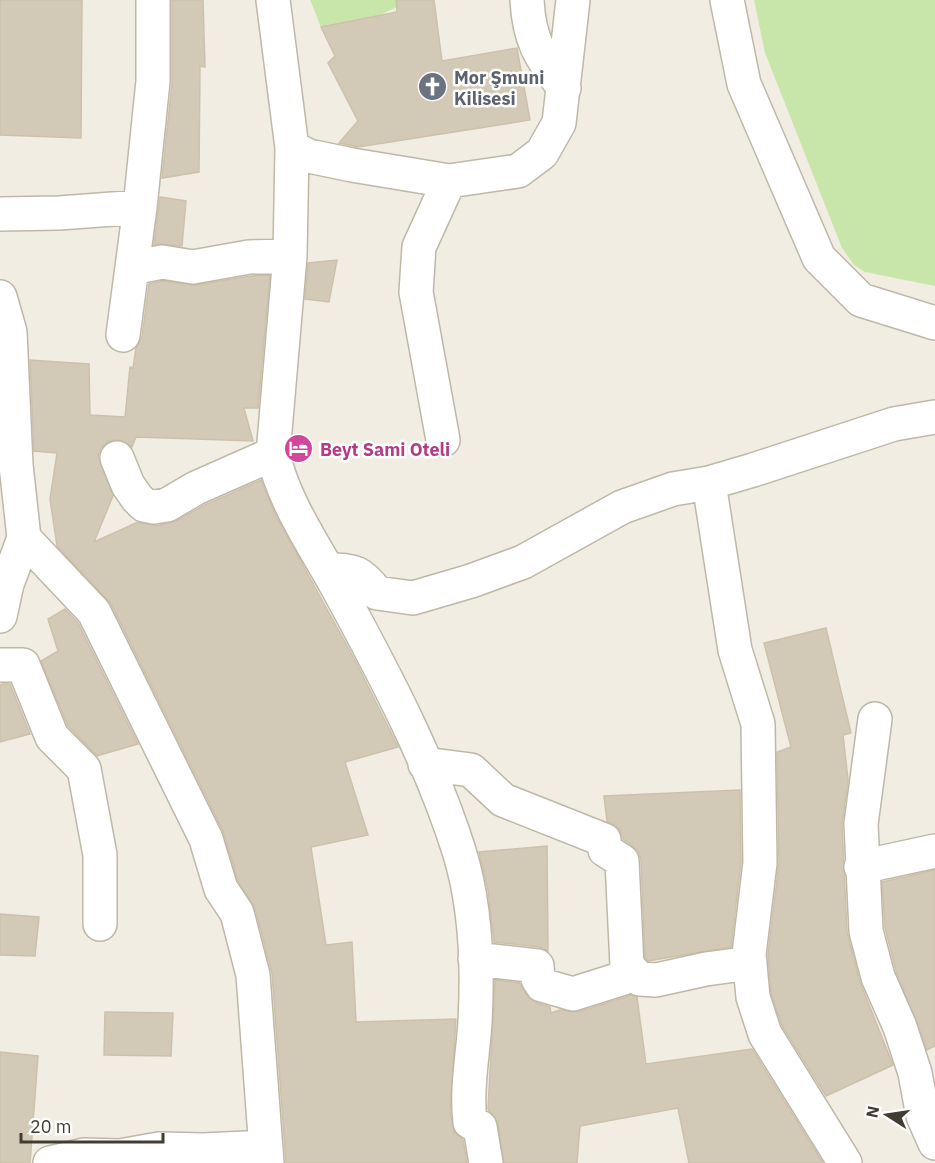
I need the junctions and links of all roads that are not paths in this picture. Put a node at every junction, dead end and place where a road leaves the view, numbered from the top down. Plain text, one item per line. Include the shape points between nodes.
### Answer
1 (153, 0) edge
2 (273, 0) edge
3 (527, 0) edge
4 (573, 0) edge
5 (727, 0) edge
6 (564, 87) junction
7 (292, 148) junction
8 (449, 181) junction
9 (140, 207) junction
10 (0, 214) edge
11 (290, 256) junction
12 (132, 268) junction
13 (0, 297) edge
14 (935, 323) edge
15 (123, 335) dead end
16 (935, 417) edge
17 (443, 440) dead end
18 (273, 454) junction
19 (117, 458) dead end
20 (709, 483) junction
21 (24, 538) junction
22 (328, 570) junction
23 (0, 616) edge
24 (0, 665) edge
25 (875, 718) dead end
26 (425, 764) junction
27 (935, 851) edge
28 (861, 867) junction
29 (100, 924) dead end
30 (475, 959) junction
31 (750, 963) junction
32 (633, 975) junction
33 (935, 1143) edge
34 (266, 1155) edge
35 (160, 1156) edge
36 (50, 1163) edge
37 (486, 1163) edge
38 (845, 1163) edge

1 - 9 street via 153,81
2 - 7 street
3 - 6 street via 528,24 538,55
4 - 6 street
5 - 14 street via 744,84 819,258 861,300
6 - 8 street via 559,123 542,153 518,171
7 - 8 street via 309,156
7 - 11 street
8 - 17 street via 419,247 416,292
9 - 10 street
9 - 12 street
11 - 12 street via 249,257 193,267 162,262
11 - 18 street
12 - 15 street
13 - 21 street via 10,332 16,465
16 - 20 street via 894,424
18 - 19 street via 167,505 154,507 137,498
18 - 22 street via 278,478
20 - 22 street via 673,489 622,507 523,562 413,598 377,593 354,570
20 - 31 street via 735,650 758,724 760,863
21 - 23 street
21 - 34 street via 94,612 206,839 221,890 237,913 253,975
22 - 26 street
24 - 29 street via 23,664 52,737 84,769 100,855
25 - 28 street via 861,824
26 - 30 street via 468,884
26 - 32 street via 471,770 503,800 604,840 605,850 622,861 625,946 627,966
27 - 28 street
28 - 33 street via 866,931 878,977 903,1036 923,1116
30 - 32 street via 537,966 542,985 573,994
30 - 37 street via 468,1107 470,1122 480,1127
31 - 32 street via 656,980
31 - 38 street via 753,997 765,1034
34 - 35 street via 204,1150
35 - 36 street via 84,1155

